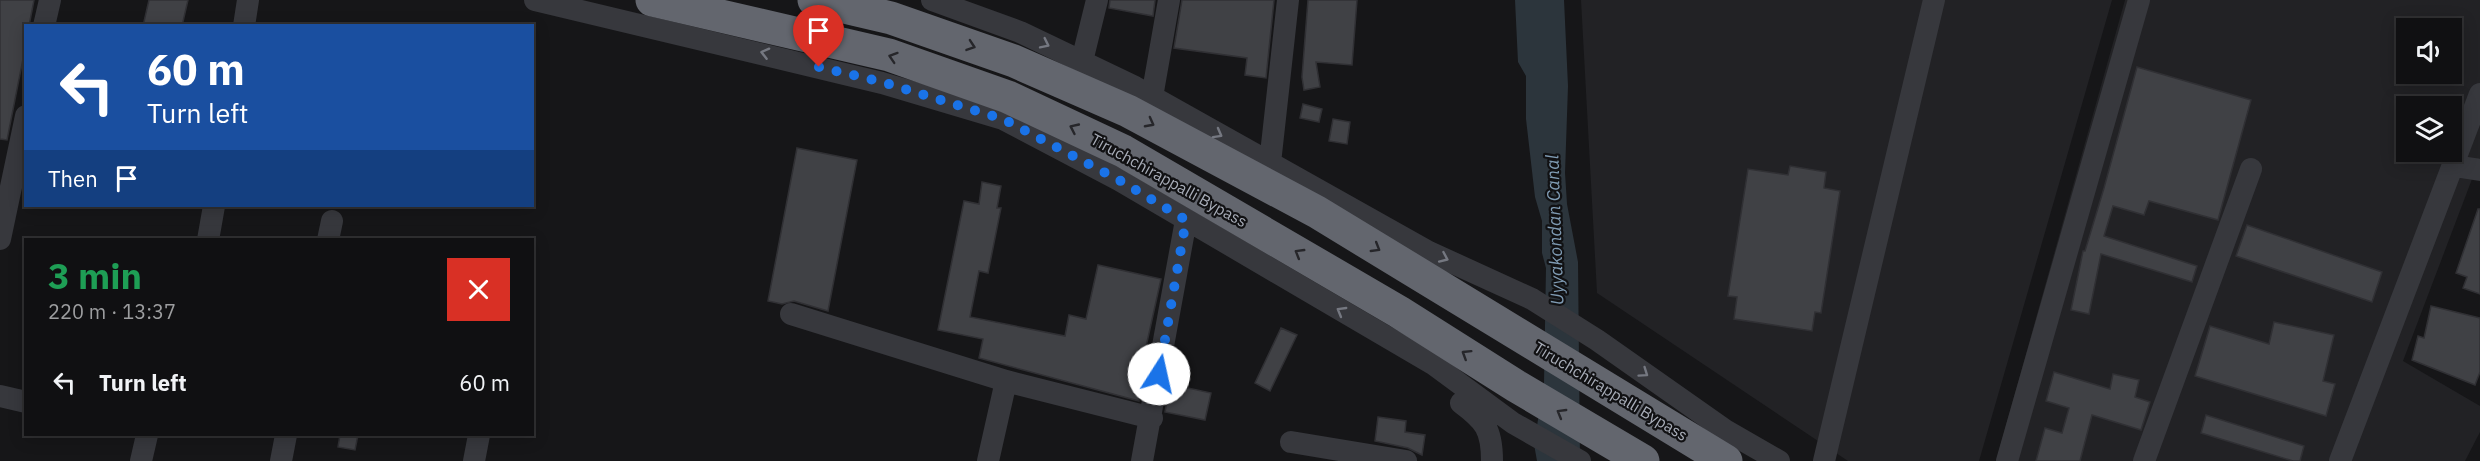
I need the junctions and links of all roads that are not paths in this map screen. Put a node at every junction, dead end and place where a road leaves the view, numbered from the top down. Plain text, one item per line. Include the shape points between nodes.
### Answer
1 (50, 0) edge
2 (248, 0) edge
3 (535, 0) edge
4 (652, 0) edge
5 (814, 0) edge
6 (932, 0) edge
7 (1098, 0) edge
8 (1169, 0) edge
9 (1288, 0) edge
10 (1934, 0) edge
11 (2139, 0) edge
12 (44, 24) edge
13 (244, 24) edge
14 (1082, 61) junction
15 (2480, 94) edge
16 (1152, 97) junction
17 (24, 125) edge
18 (1270, 163) junction
19 (2454, 165) junction
20 (2251, 170) dead end
21 (2480, 170) edge
22 (214, 207) edge
23 (1186, 220) junction
24 (208, 238) edge
25 (0, 239) edge
26 (791, 314) dead end
27 (1382, 334) junction
28 (1006, 381) junction
29 (0, 396) edge
30 (24, 402) edge
31 (1152, 418) junction
32 (147, 436) edge
33 (286, 436) edge
34 (479, 436) edge
35 (1292, 442) dead end
36 (1317, 454) edge
37 (287, 460) edge
38 (141, 461) edge
39 (474, 461) edge
40 (987, 461) edge
41 (1142, 461) edge
42 (1405, 461) edge
43 (1492, 461) edge
44 (1580, 461) edge
45 (1643, 461) edge
46 (1726, 461) edge
47 (1779, 461) edge
48 (1824, 461) edge
49 (2007, 461) edge
50 (2144, 461) edge
51 (2340, 461) edge

1 - 12 street
2 - 13 street
23 -> 3 street via 1003,119 882,82
45 -> 4 highway, Tiruchchirappalli Bypass via 1399,312 1133,157 1008,97 889,56
5 -> 46 highway, Tiruchchirappalli Bypass via 891,18 1003,57 1128,111 1317,212
6 -> 14 street via 1020,32
7 - 14 street
8 - 16 street
9 - 18 street
10 - 48 street
11 - 49 street
14 - 16 street
15 - 19 street
16 -> 18 street
17 - 25 street
18 -> 47 street via 1429,252 1532,299 1725,430
19 - 21 street
19 - 51 street
20 - 50 street
22 - 24 street
27 -> 23 street
23 - 31 street
26 - 28 street
27 - 43 street via 1416,369 1482,419 1492,446
27 - 44 street via 1434,364 1513,423
28 - 31 street
28 - 40 street
29 - 30 street
31 - 41 street
32 - 38 street
33 - 37 street
34 - 39 street
35 - 36 street
36 - 42 street

